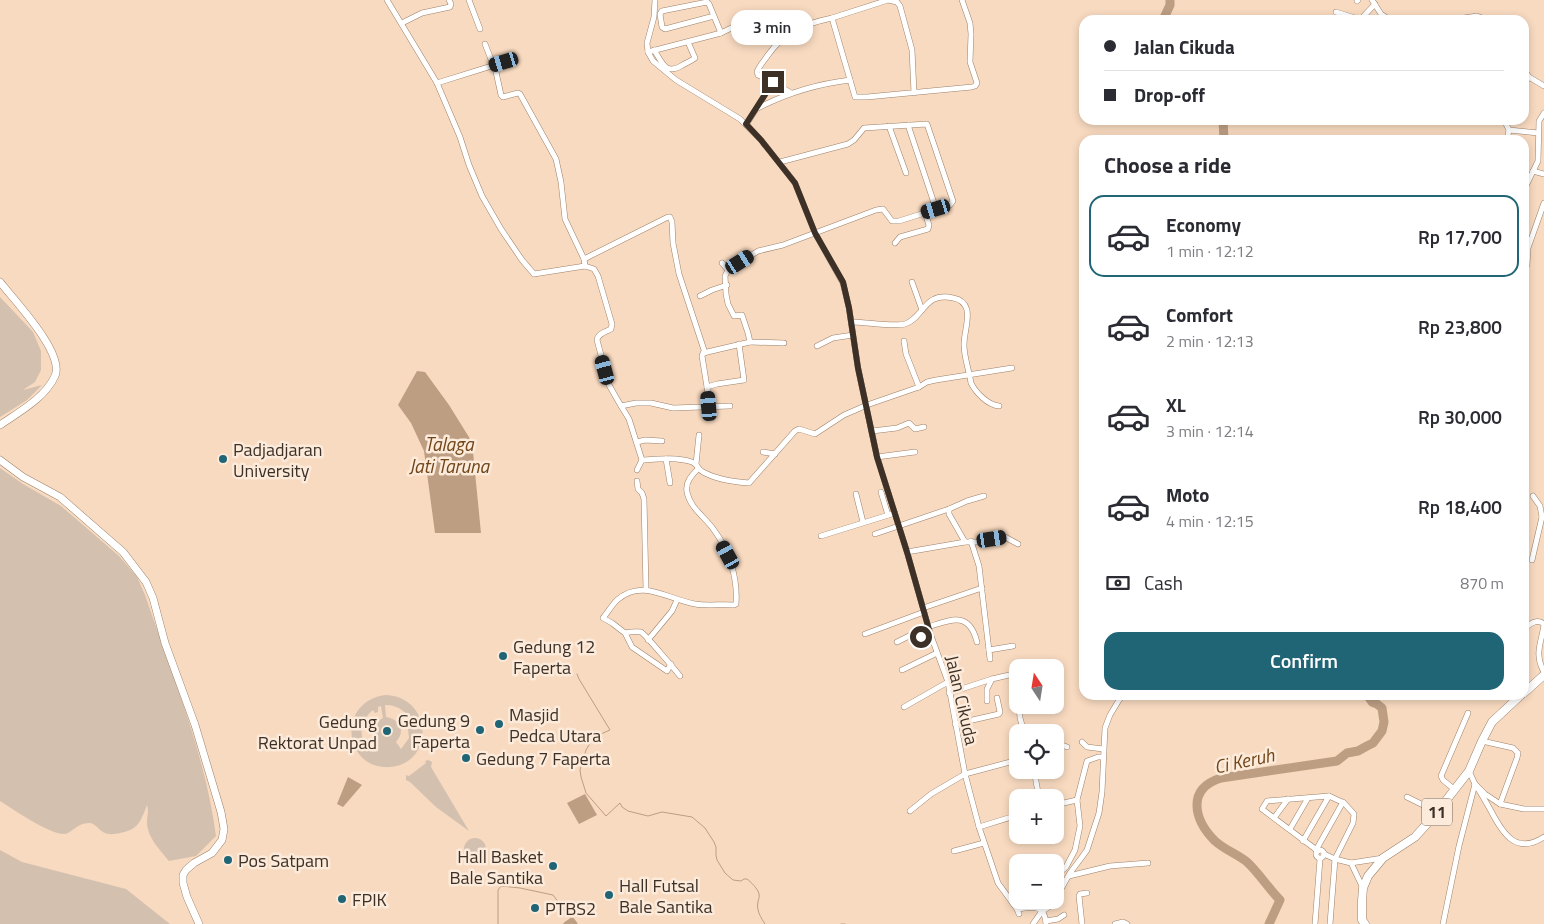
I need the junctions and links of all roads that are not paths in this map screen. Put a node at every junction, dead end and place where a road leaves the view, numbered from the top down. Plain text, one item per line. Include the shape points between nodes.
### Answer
1 (387, 0) edge
2 (450, 0) edge
3 (469, 0) edge
4 (655, 0) edge
5 (962, 0) edge
6 (1374, 1) edge
7 (1336, 12) dead end
8 (758, 15) dead end
9 (1346, 15) edge
10 (1363, 15) edge
11 (1382, 15) edge
12 (714, 16) junction
13 (832, 18) junction
14 (402, 23) junction
15 (480, 29) dead end
16 (722, 33) junction
17 (688, 42) junction
18 (486, 44) dead end
19 (651, 51) junction
20 (514, 59) dead end
21 (493, 65) junction
22 (1529, 77) edge
23 (850, 80) junction
24 (773, 82) junction
25 (437, 83) junction
26 (1544, 86) edge
27 (791, 93) junction
28 (914, 93) junction
29 (757, 109) junction
30 (1544, 113) edge
31 (746, 124) junction
32 (908, 125) junction
33 (1506, 125) edge
34 (889, 126) junction
35 (1509, 130) junction
36 (1538, 133) junction
37 (1508, 135) edge
38 (780, 162) junction
39 (1533, 171) junction
40 (906, 173) dead end
41 (1544, 174) edge
42 (1529, 179) edge
43 (1544, 203) edge
44 (936, 209) junction
45 (925, 213) junction
46 (815, 233) junction
47 (895, 243) dead end
48 (1529, 245) edge
49 (584, 259) junction
50 (722, 263) dead end
51 (585, 266) junction
52 (728, 270) junction
53 (0, 282) edge
54 (912, 282) dead end
55 (727, 285) junction
56 (700, 296) dead end
57 (922, 310) junction
58 (851, 322) junction
59 (853, 335) junction
60 (904, 341) dead end
61 (750, 342) junction
62 (784, 343) dead end
63 (739, 344) junction
64 (817, 346) dead end
65 (705, 353) junction
66 (1012, 368) dead end
67 (969, 374) junction
68 (919, 387) junction
69 (707, 388) junction
70 (867, 405) junction
71 (621, 406) junction
72 (709, 406) junction
73 (730, 406) dead end
74 (999, 406) dead end
75 (0, 425) edge
76 (924, 427) dead end
77 (872, 431) junction
78 (699, 435) dead end
79 (637, 442) junction
80 (662, 442) dead end
81 (763, 452) dead end
82 (916, 452) dead end
83 (775, 454) junction
84 (877, 457) junction
85 (666, 459) junction
86 (0, 460) edge
87 (642, 460) junction
88 (697, 466) junction
89 (637, 470) dead end
90 (637, 482) dead end
91 (670, 483) dead end
92 (880, 492) dead end
93 (856, 494) dead end
94 (984, 496) dead end
95 (1533, 496) dead end
96 (949, 509) junction
97 (895, 513) junction
98 (888, 516) junction
99 (1543, 517) edge
100 (863, 522) junction
101 (899, 526) junction
102 (875, 534) dead end
103 (821, 536) dead end
104 (971, 541) junction
105 (965, 542) junction
106 (1018, 544) dead end
107 (907, 552) junction
108 (1532, 560) dead end
109 (982, 588) junction
110 (646, 589) junction
111 (677, 600) junction
112 (923, 610) junction
113 (1529, 624) edge
114 (1544, 624) edge
115 (929, 630) junction
116 (625, 633) junction
117 (865, 634) dead end
118 (648, 640) junction
119 (897, 642) dead end
120 (977, 642) dead end
121 (1013, 646) dead end
122 (989, 650) junction
123 (937, 653) junction
124 (990, 659) dead end
125 (671, 664) junction
126 (902, 670) dead end
127 (1544, 673) edge
128 (1009, 675) edge
129 (680, 676) dead end
130 (992, 679) junction
131 (948, 682) junction
132 (1529, 688) edge
133 (949, 693) junction
134 (997, 698) dead end
135 (1119, 700) edge
136 (1516, 700) edge
137 (987, 701) dead end
138 (904, 707) dead end
139 (1468, 713) dead end
140 (955, 724) junction
141 (1482, 740) junction
142 (1082, 742) dead end
143 (1064, 746) edge
144 (1067, 747) dead end
145 (1103, 749) junction
146 (1104, 757) junction
147 (1009, 762) edge
148 (1469, 771) junction
149 (965, 774) junction
150 (1475, 784) junction
151 (1455, 790) junction
152 (1329, 796) junction
153 (1407, 797) dead end
154 (1308, 798) junction
155 (1288, 799) junction
156 (1077, 800) junction
157 (1343, 802) junction
158 (1064, 803) edge
159 (1500, 804) junction
160 (1544, 809) edge
161 (910, 812) dead end
162 (1437, 812) junction
163 (1009, 818) edge
164 (1274, 818) junction
165 (979, 827) junction
166 (1290, 829) junction
167 (1544, 837) edge
168 (1303, 840) junction
169 (984, 843) junction
170 (1317, 850) junction
171 (954, 851) dead end
172 (1322, 856) junction
173 (1383, 858) junction
174 (1335, 859) junction
175 (1148, 863) dead end
176 (1351, 863) junction
177 (1064, 869) edge
178 (1069, 876) junction
179 (1362, 888) junction
180 (1087, 893) dead end
181 (1041, 910) junction
182 (1018, 911) joint
183 (1064, 915) dead end
184 (1046, 923) edge
185 (199, 924) edge
186 (1033, 924) edge
187 (1082, 924) edge
188 (1115, 924) edge
189 (1127, 924) edge
190 (1315, 924) edge
191 (1330, 924) edge
192 (1365, 924) edge
193 (1443, 924) edge

1 - 14 street
2 - 14 street via 450,7
3 - 15 street
4 - 19 street via 647,39
5 - 28 street via 970,23 970,62 975,86
6 - 10 street
6 - 11 street
7 - 9 street
8 - 16 street
12 - 12 street via 665,29 660,14 707,2
12 - 16 street
13 - 23 street
13 - 24 street via 797,28 775,45 757,72
13 - 28 street via 888,0 897,2 912,50
14 - 25 street
16 - 17 street
17 - 19 street
17 - 19 street via 696,56 675,70 668,68
18 - 21 street
19 - 31 street, Jalan Cikuda via 655,64
20 - 21 street
21 - 25 street
21 - 49 street via 501,95 520,94 556,159 565,219
22 - 26 street
23 - 27 street via 824,83
23 - 28 street via 858,98
24 - 27 street
24 - 29 street
25 - 51 street via 482,196 522,260 534,274
27 - 29 street
29 - 31 street
30 - 36 street
31 - 38 street, Jalan Cikuda
32 - 34 street
32 - 44 street
32 - 44 street via 927,124 954,199 950,205
33 - 35 street
34 - 38 street via 864,128 848,144
34 - 40 street
35 - 36 street
35 - 37 street
36 - 39 street via 1538,161
38 - 46 street, Jalan Cikuda via 795,183
39 - 41 street
39 - 42 street
43 - 48 street
44 - 45 street
45 - 46 street via 894,221 881,208
45 - 47 street via 928,229 900,237
46 - 52 street via 758,251
46 - 58 street, Jalan Cikuda via 843,282
49 - 51 street
49 - 65 street via 670,217 679,274
50 - 52 street
51 - 71 street via 598,276 610,318 611,329 600,334 597,340 610,385
52 - 55 street
53 - 75 main road via 47,342 56,372 42,393
54 - 57 street
55 - 56 street
55 - 61 street via 732,314 742,315
57 - 58 street via 905,324
57 - 67 street via 932,300 947,297 962,301 968,323 964,343
58 - 59 street, Jalan Cikuda
59 - 64 street via 834,338
59 - 70 street, Jalan Cikuda
60 - 68 street
61 - 62 street
61 - 63 street
63 - 65 street
63 - 69 street via 744,380
65 - 69 street via 702,356
66 - 67 street
67 - 68 street via 927,382
67 - 74 street via 974,388 990,404
68 - 70 street
69 - 72 street
70 - 77 street, Jalan Cikuda
70 - 83 street via 844,415 816,434 799,429 795,431
71 - 72 street via 636,403 673,408
71 - 79 street via 630,419
72 - 73 street
76 - 77 street via 915,429 909,423
77 - 84 street, Jalan Cikuda
78 - 88 street
79 - 80 street
79 - 87 street
81 - 83 street
82 - 84 street
83 - 88 street via 749,483 715,477 702,472
84 - 97 street, Jalan Cikuda
85 - 87 street
85 - 88 street via 692,462
85 - 91 street
86 - 185 main road via 60,497 123,552 146,582 153,598 165,643 195,725 224,829 222,840 212,853 194,863 184,876 187,897
87 - 89 street
88 - 111 street via 688,480 687,494 695,509 715,530 728,555 734,572 736,602 734,605 696,604
90 - 110 street via 644,499
92 - 98 street
93 - 100 street
94 - 96 street
95 - 99 street
96 - 101 street
96 - 105 street
97 - 98 street
97 - 101 street, Jalan Cikuda
98 - 100 street
99 - 108 street
100 - 103 street
101 - 102 street
101 - 107 street, Jalan Cikuda
104 - 105 street
104 - 106 street via 1005,537
104 - 109 street
105 - 107 street
107 - 112 street, Jalan Cikuda
109 - 112 street
109 - 122 street
110 - 111 street
110 - 116 street via 629,591 603,618
111 - 118 street
112 - 115 street, Jalan Cikuda
112 - 117 street
113 - 114 street via 1540,621
114 - 127 street via 1538,662
115 - 119 street via 919,638 913,634
115 - 120 street via 948,620 961,620 974,632
115 - 123 street, Jalan Cikuda
116 - 118 street via 640,632
116 - 125 street via 632,647 667,671
118 - 125 street
121 - 122 street
122 - 124 street
123 - 126 street
123 - 131 street, Jalan Cikuda
125 - 129 street
127 - 132 highway
128 - 130 street
130 - 133 street
130 - 137 street via 987,689
131 - 133 street, Jalan Cikuda
131 - 138 street
133 - 140 street, Jalan Cikuda
134 - 140 street via 999,714
135 - 145 street via 1105,728
136 - 141 highway, 11 via 1492,722
139 - 151 street via 1441,776
140 - 149 street, Jalan Cikuda
141 - 148 highway, 11
141 - 159 street via 1513,748 1518,753
142 - 145 street via 1087,747
143 - 144 street
145 - 146 street
146 - 156 street via 1087,761
146 - 178 street via 1097,820 1087,850
147 - 149 street
148 - 150 street
148 - 151 highway, 11
149 - 161 street via 931,794
149 - 165 street, Jalan Cikuda
150 - 159 street
150 - 167 street via 1511,840 1525,844
150 - 193 street
151 - 162 highway, 11
152 - 154 street
152 - 157 street
152 - 168 street
153 - 162 street
154 - 155 street
154 - 166 street
155 - 164 street
155 - 164 street via 1267,800 1262,809
156 - 158 street
156 - 177 street via 1080,826 1075,850
157 - 170 street
157 - 174 street via 1355,817
159 - 160 street via 1524,810
162 - 173 highway, 11 via 1415,838
163 - 165 street
164 - 166 street
165 - 169 street, Jalan Cikuda
166 - 168 street
168 - 170 street
169 - 171 street
169 - 182 street, Jalan Cikuda via 998,883
170 - 172 street via 1316,856
172 - 174 street
172 - 190 street
173 - 176 street
173 - 179 highway, 11
174 - 176 street
174 - 191 street
175 - 178 street via 1110,866
176 - 179 street
178 - 181 street via 1052,905
179 - 192 highway via 1362,920
180 - 187 street via 1079,896
181 - 182 street via 1034,907
181 - 184 street
181 - 186 street
183 - 184 street
188 - 189 street

